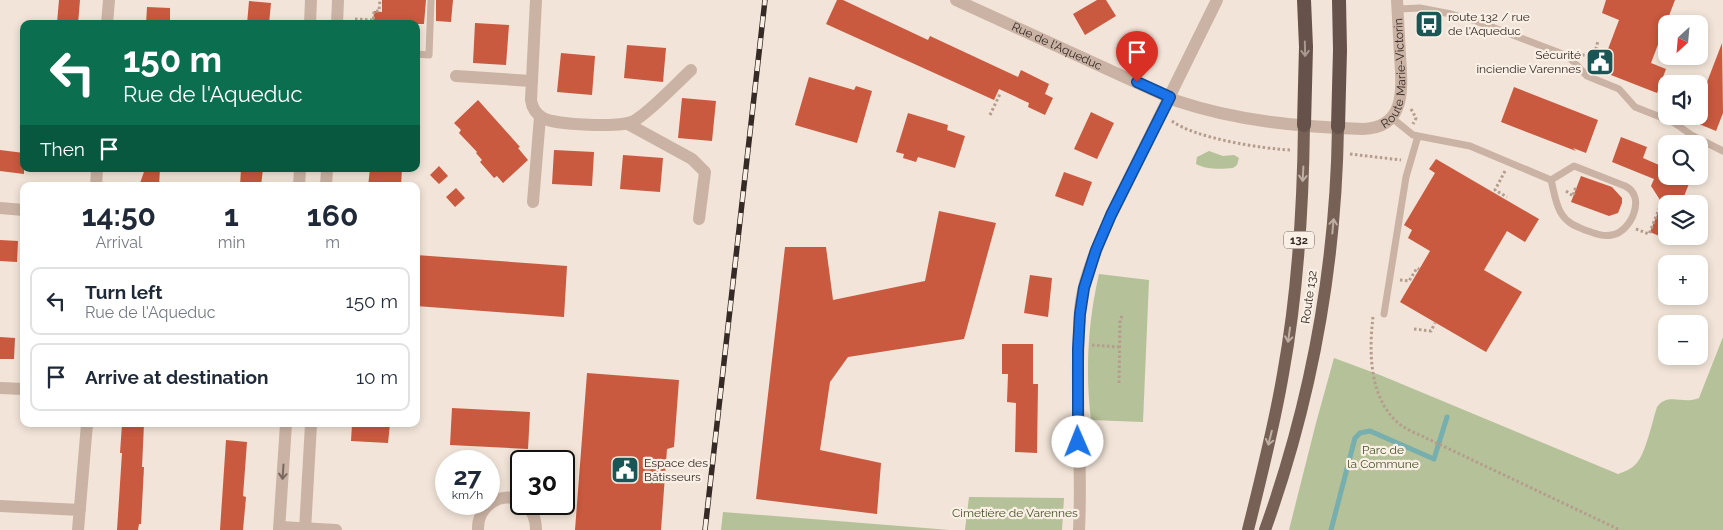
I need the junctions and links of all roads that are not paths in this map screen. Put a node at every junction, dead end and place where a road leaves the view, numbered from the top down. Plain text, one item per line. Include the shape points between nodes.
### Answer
1 (109, 0) edge
2 (311, 0) edge
3 (338, 0) edge
4 (431, 0) edge
5 (536, 0) edge
6 (956, 0) edge
7 (1217, 0) edge
8 (1304, 0) edge
9 (1339, 0) edge
10 (1397, 4) edge
11 (107, 20) edge
12 (310, 20) edge
13 (337, 20) edge
14 (420, 54) edge
15 (692, 70) dead end
16 (456, 76) dead end
17 (531, 81) junction
18 (1170, 97) junction
19 (540, 117) junction
20 (1392, 118) junction
21 (628, 124) junction
22 (1304, 125) junction
23 (1338, 127) junction
24 (1418, 136) junction
25 (1723, 151) edge
26 (1551, 180) junction
27 (533, 202) dead end
28 (0, 208) edge
29 (20, 210) edge
30 (699, 219) dead end
31 (1384, 314) dead end
32 (0, 388) edge
33 (20, 389) edge
34 (87, 427) edge
35 (286, 427) edge
36 (311, 427) edge
37 (510, 498) edge
38 (0, 506) edge
39 (80, 510) junction
40 (534, 515) edge
41 (280, 528) edge
42 (305, 529) edge
43 (78, 530) edge
44 (336, 530) edge
45 (478, 530) edge
46 (536, 530) edge
47 (1079, 530) edge
48 (1248, 530) edge
49 (1265, 530) edge

1 - 11 street
2 - 12 street
3 - 13 street
4 - 14 lane via 428,55
5 - 17 street
6 - 18 street, Rue de l'Aqueduc
7 - 18 street
8 -> 22 highway, Route 132 / 132
9 - 23 highway, Route 132 / 132
10 - 20 street, Route Marie-Victorin via 1402,84 1400,102
10 - 25 lane via 1476,21 1568,56 1587,76 1619,89 1635,107 1673,122
15 - 21 street
16 - 17 street
17 - 19 street via 532,105
18 - 22 street, Rue de l'Aqueduc via 1234,116
18 - 47 street via 1111,215 1084,288 1078,349
19 - 21 street via 556,122
19 - 27 street
20 - 23 street, Route Marie-Victorin via 1372,129
20 - 24 lane via 1409,133
21 - 30 street via 692,159 705,172
22 - 23 street, Route Marie-Victorin
22 -> 48 main road, Route 132 / 132 via 1297,264 1288,340 1273,427
49 -> 23 main road, Route 132 / 132 via 1299,421 1317,343 1333,228
24 - 26 lane via 1470,146
24 - 31 lane via 1406,177
26 - 26 lane via 1560,212 1568,222 1598,235 1620,232 1635,210 1636,197 1629,187 1574,166
28 - 29 street
32 - 33 street
34 - 39 street
35 -> 41 street
36 - 42 street
37 - 45 street via 490,502 479,518
38 - 39 street
39 - 43 street
40 - 46 street
41 - 42 street
42 - 44 street

